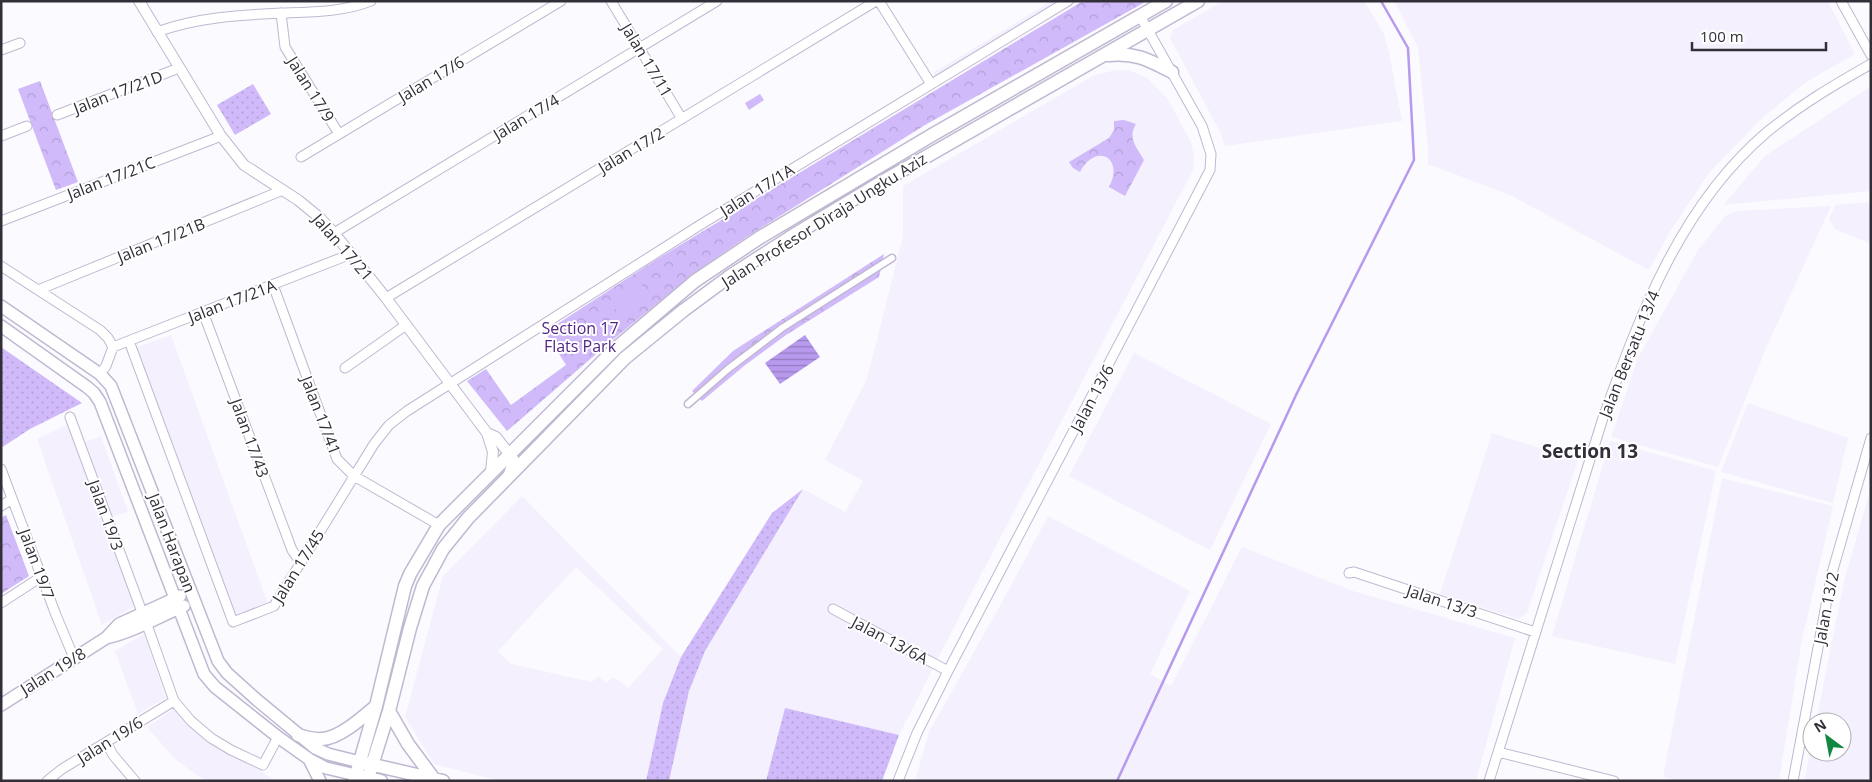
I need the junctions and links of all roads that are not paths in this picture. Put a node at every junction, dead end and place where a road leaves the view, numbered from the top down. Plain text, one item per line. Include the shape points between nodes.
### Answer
1 (139, 1) edge
2 (371, 1) edge
3 (561, 1) edge
4 (611, 1) edge
5 (718, 1) edge
6 (877, 1) edge
7 (1068, 1) edge
8 (1166, 1) edge
9 (1198, 1) edge
10 (1841, 1) edge
11 (281, 13) junction
12 (1140, 16) junction
13 (1148, 30) junction
14 (157, 32) junction
15 (20, 43) dead end
16 (640, 48) junction
17 (1, 50) edge
18 (1871, 55) edge
19 (1103, 56) junction
20 (1871, 64) edge
21 (179, 68) junction
22 (1172, 72) junction
23 (931, 84) junction
24 (57, 115) dead end
25 (682, 119) junction
26 (27, 126) dead end
27 (339, 134) junction
28 (1, 136) edge
29 (221, 136) junction
30 (301, 157) dead end
31 (284, 190) junction
32 (1, 221) edge
33 (334, 234) junction
34 (351, 254) junction
35 (892, 258) dead end
36 (1, 266) edge
37 (273, 285) junction
38 (38, 290) junction
39 (386, 298) junction
40 (1, 306) edge
41 (203, 312) junction
42 (406, 324) junction
43 (1, 326) edge
44 (129, 341) junction
45 (113, 348) junction
46 (345, 368) dead end
47 (100, 374) junction
48 (449, 384) junction
49 (688, 404) dead end
50 (70, 417) dead end
51 (487, 433) junction
52 (1871, 438) edge
53 (511, 454) junction
54 (1, 469) edge
55 (491, 472) junction
56 (354, 476) junction
57 (504, 482) junction
58 (12, 499) junction
59 (1, 506) edge
60 (439, 525) junction
61 (301, 563) junction
62 (1349, 573) dead end
63 (41, 577) junction
64 (192, 596) junction
65 (1, 603) edge
66 (176, 603) junction
67 (833, 609) dead end
68 (144, 617) junction
69 (1536, 632) junction
70 (74, 658) junction
71 (948, 671) junction
72 (174, 700) junction
73 (1, 705) edge
74 (376, 706) junction
75 (389, 711) junction
76 (298, 735) junction
77 (278, 738) junction
78 (106, 742) junction
79 (1498, 752) junction
80 (309, 759) junction
81 (366, 763) junction
82 (361, 778) edge
83 (438, 780) edge
84 (47, 781) edge
85 (135, 781) edge
86 (320, 781) edge
87 (381, 781) edge
88 (898, 781) edge
89 (1489, 781) edge
90 (1614, 781) edge
91 (1793, 781) edge

1 - 14 street, Jalan 17/21
2 - 11 street via 338,10
3 - 27 street, Jalan 17/6
4 - 16 street, Jalan 17/11
5 - 16 street, Jalan 17/4
6 - 23 street
6 - 25 street, Jalan 17/2
7 - 23 street, Jalan 17/1A
8 - 12 main road, Jalan Profesor Diraja Ungku Aziz
9 - 13 main road, Jalan Profesor Diraja Ungku Aziz
10 - 18 street
11 - 14 street via 208,18
11 - 27 street, Jalan 17/9 via 285,46
12 - 13 street, Jalan 13/6
12 - 53 main road, Jalan Profesor Diraja Ungku Aziz via 836,191 703,276 616,348
13 - 19 main road, Jalan Profesor Diraja Ungku Aziz
13 - 22 street, Jalan 13/6
14 - 21 street, Jalan 17/21
15 - 17 street
16 - 25 street, Jalan 17/11
16 - 33 street, Jalan 17/4
19 - 22 main road via 1131,54
19 - 57 main road, Jalan Profesor Diraja Ungku Aziz via 882,182 730,276 625,358
20 - 69 street, Jalan Bersatu 13/4 via 1817,94 1767,132 1731,168 1696,212 1643,312 1622,364
21 - 24 street, Jalan 17/21D
21 - 29 street, Jalan 17/21
22 - 71 street, Jalan 13/6 via 1206,134 1212,154 1210,170
23 - 48 street, Jalan 17/1A
25 - 39 street, Jalan 17/2
26 - 28 street
27 - 30 street, Jalan 17/6
29 - 31 street, Jalan 17/21 via 244,165
29 - 32 street, Jalan 17/21C
31 - 33 street, Jalan 17/21 via 313,212
31 - 38 street, Jalan 17/21B
33 - 34 street, Jalan 17/21
34 - 37 street, Jalan 17/21A
34 - 39 street, Jalan 17/21
35 - 49 street via 782,328
36 - 38 street
37 - 41 street, Jalan 17/21A
37 - 56 street, Jalan 17/41 via 337,459
38 - 45 street via 100,330
39 - 42 street, Jalan 17/21
40 - 47 main road, Jalan Harapan
41 - 44 street, Jalan 17/21A
41 - 61 street, Jalan 17/43 via 292,550
42 - 46 street
42 - 48 street, Jalan 17/21
43 - 66 main road, Jalan Harapan via 94,393 100,402
44 - 45 street, Jalan 17/21A
44 - 61 street, Jalan 17/45 via 234,622 274,606
45 - 47 street
47 - 64 main road, Jalan Harapan via 111,386
48 - 51 street, Jalan 17/21
48 - 56 street, Jalan 17/45 via 389,425
50 - 68 street, Jalan 19/3
51 - 53 street, Jalan 17/21 via 496,437
51 - 55 street, Jalan 17/21 via 493,452
52 - 91 street, Jalan 13/2 via 1832,573
53 - 55 main road, Jalan Profesor Diraja Ungku Aziz
53 - 57 street via 513,466
54 - 58 street, Jalan 19/7
55 - 60 main road, Jalan Profesor Diraja Ungku Aziz
56 - 60 street, Jalan 17/41
56 - 61 street, Jalan 17/45
57 - 75 main road, Jalan Profesor Diraja Ungku Aziz via 455,533 423,586
58 - 59 street
58 - 63 street, Jalan 19/7
60 - 74 main road, Jalan Profesor Diraja Ungku Aziz via 405,586
62 - 69 street, Jalan 13/3
63 - 65 street
63 - 70 street, Jalan 19/7
64 - 66 main road, Jalan 19/8
64 - 76 main road, Jalan Harapan via 218,661
66 - 68 main road, Jalan 19/8
66 - 77 main road, Jalan Harapan via 204,674 215,687
67 - 71 street, Jalan 13/6A
68 - 70 main road, Jalan 19/8 via 124,634 106,638
68 - 72 street, Jalan 19/3
69 - 79 street, Jalan Bersatu 13/4
70 - 73 main road, Jalan 19/8
71 - 88 street, Jalan 13/6 via 917,733
72 - 77 street, Jalan 19/3 via 211,738 263,765
72 - 78 street, Jalan 19/6
74 - 76 main road via 348,728 329,737
74 - 81 main road, Jalan Profesor Diraja Ungku Aziz
75 - 81 main road, Jalan Profesor Diraja Ungku Aziz
75 - 83 main road via 408,744
76 - 81 main road, Jalan Harapan via 328,754
77 - 80 main road, Jalan Harapan
78 - 84 street, Jalan 19/6
78 - 85 street
79 - 89 street, Jalan Bersatu 13/4
79 - 90 street
80 - 82 main road, Jalan Harapan via 326,768
80 - 86 main road
81 - 82 main road
81 - 83 main road
82 - 87 main road

